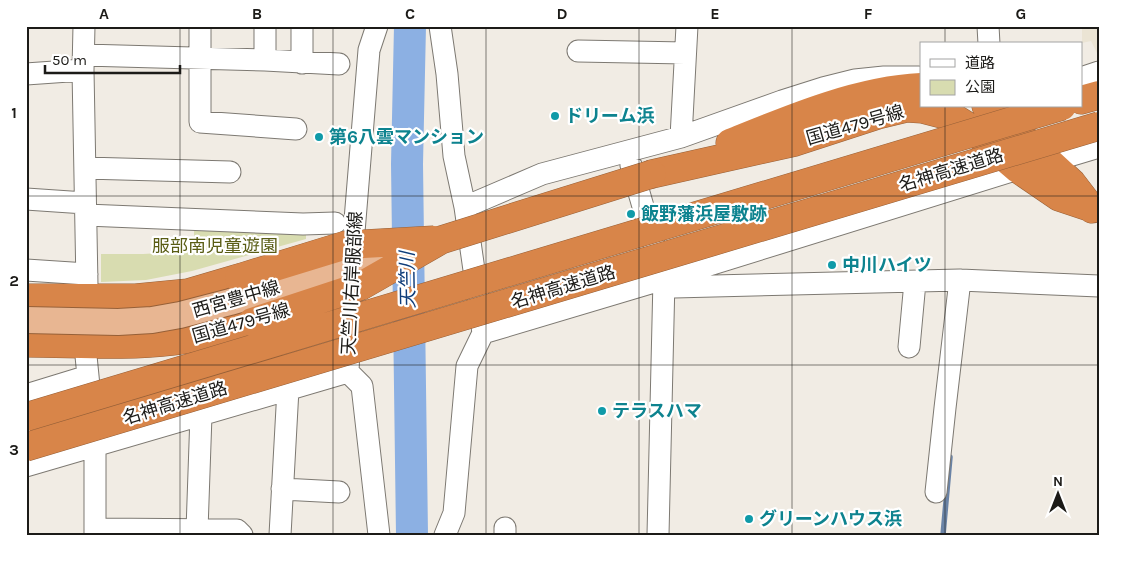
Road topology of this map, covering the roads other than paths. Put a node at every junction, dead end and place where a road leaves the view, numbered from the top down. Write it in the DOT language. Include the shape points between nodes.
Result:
graph roads {
  1 [pos="84,26"];
  2 [pos="200,26"];
  3 [pos="265,26"];
  4 [pos="302,26"];
  5 [pos="377,26"];
  6 [pos="440,26"];
  7 [pos="687,26"];
  8 [pos="988,26"];
  9 [pos="989,42"];
  10 [pos="578,51"];
  11 [pos="685,53"];
  12 [pos="201,58"];
  13 [pos="265,60"];
  14 [pos="84,63"];
  15 [pos="302,63"];
  16 [pos="339,64"];
  17 [pos="1099,72"];
  18 [pos="26,74"];
  19 [pos="920,78"];
  20 [pos="1082,78"];
  21 [pos="920,87"];
  22 [pos="1099,95"];
  23 [pos="1082,100"];
  24 [pos="992,108"];
  25 [pos="1055,108"];
  26 [pos="1099,126"];
  27 [pos="296,129"];
  28 [pos="681,137"];
  29 [pos="1099,148"];
  30 [pos="627,151"];
  31 [pos="1049,162"];
  32 [pos="85,168"];
  33 [pos="1018,169"];
  34 [pos="230,172"];
  35 [pos="652,174"];
  36 [pos="26,199"];
  37 [pos="465,207"];
  38 [pos="86,209"];
  39 [pos="1095,211"];
  40 [pos="335,223"];
  41 [pos="441,240"];
  42 [pos="26,270"];
  43 [pos="664,280"];
  44 [pos="960,280"];
  45 [pos="915,282"];
  46 [pos="86,286"];
  47 [pos="1099,286"];
  48 [pos="26,298"];
  49 [pos="26,320"];
  50 [pos="483,333"];
  51 [pos="26,342"];
  52 [pos="83,344"];
  53 [pos="909,348"];
  54 [pos="348,372"];
  55 [pos="88,376"];
  56 [pos="288,389"];
  57 [pos="26,395"];
  58 [pos="201,414"];
  59 [pos="26,417"];
  60 [pos="95,446"];
  61 [pos="26,447"];
  62 [pos="26,466"];
  63 [pos="282,489"];
  64 [pos="339,492"];
  65 [pos="936,492"];
  66 [pos="197,530"];
  67 [pos="95,532"];
  68 [pos="173,532"];
  69 [pos="242,535"];
  70 [pos="280,535"];
  71 [pos="379,535"];
  72 [pos="445,535"];
  73 [pos="658,535"];
  1 -- 14 [label="street"];
  2 -- 12 [label="street"];
  3 -- 13 [label="street"];
  4 -- 15 [label="street"];
  5 -- 54 [label="street, 天竺川右岸服部線" via="367,69 354,232"];
  6 -- 37 [label="street" via="454,156"];
  7 -- 11 [label="street"];
  8 -- 9 [label="street"];
  10 -- 11 [label="street"];
  11 -- 28 [label="street"];
  12 -- 13 [label="street"];
  12 -- 14 [label="street"];
  12 -- 27 [label="street" via="200,122"];
  13 -- 15 [label="street"];
  14 -- 18 [label="street"];
  14 -- 32 [label="street"];
  15 -- 16 [label="street"];
  17 -- 20 [label="street"];
  19 -- 28 [label="street" via="855,80 782,100"];
  21 -- 35 [label="highway, 国道479号線" via="872,93 787,120"];
  22 -- 23 [label="highway"];
  24 -- 31 [label="highway, 国道479号線"];
  25 -- 59 [label="highway, 名神高速道路, bridge"];
  26 -- 61 [label="highway, 名神高速道路, bridge"];
  28 -- 30 [label="street"];
  29 -- 31 [label="street"];
  30 -- 37 [label="street" via="542,174"];
  30 -- 43 [label="street"];
  31 -- 39 [label="highway, 国道479号線"];
  32 -- 34 [label="street"];
  32 -- 38 [label="street"];
  33 -- 35 [label="highway, 国道479号線" via="954,117 907,108 795,142"];
  33 -- 39 [label="highway, 国道479号線" via="1059,197"];
  33 -- 43 [label="street"];
  35 -- 41 [label="highway, 国道479号線, bridge"];
  36 -- 38 [label="street"];
  37 -- 50 [label="street"];
  38 -- 40 [label="street" via="294,224"];
  38 -- 46 [label="street"];
  41 -- 46 [label="highway, 国道479号線, bridge" via="346,246 188,293 136,298"];
  41 -- 49 [label="main road, 西宮豊中線, bridge" via="180,315 118,322"];
  41 -- 52 [label="highway, 国道479号線, bridge" via="361,286 252,322 199,337 171,341"];
  42 -- 46 [label="street"];
  43 -- 45 [label="street" via="674,287"];
  43 -- 50 [label="street"];
  43 -- 73 [label="street"];
  44 -- 45 [label="street"];
  44 -- 47 [label="street"];
  44 -- 65 [label="street"];
  45 -- 53 [label="street"];
  46 -- 48 [label="highway, 国道479号線"];
  46 -- 52 [label="street"];
  50 -- 72 [label="street" via="467,366 454,513"];
  51 -- 52 [label="highway, 国道479号線"];
  52 -- 55 [label="street"];
  54 -- 56 [label="street"];
  54 -- 71 [label="street, 天竺川右岸服部線" via="362,386"];
  55 -- 57 [label="street"];
  55 -- 60 [label="street"];
  56 -- 58 [label="street"];
  56 -- 63 [label="street"];
  58 -- 60 [label="street"];
  58 -- 66 [label="street"];
  60 -- 62 [label="street"];
  60 -- 67 [label="street"];
  63 -- 64 [label="street"];
  63 -- 70 [label="street"];
  66 -- 68 [label="street"];
  66 -- 69 [label="street" via="237,530"];
  67 -- 68 [label="street"];
}
